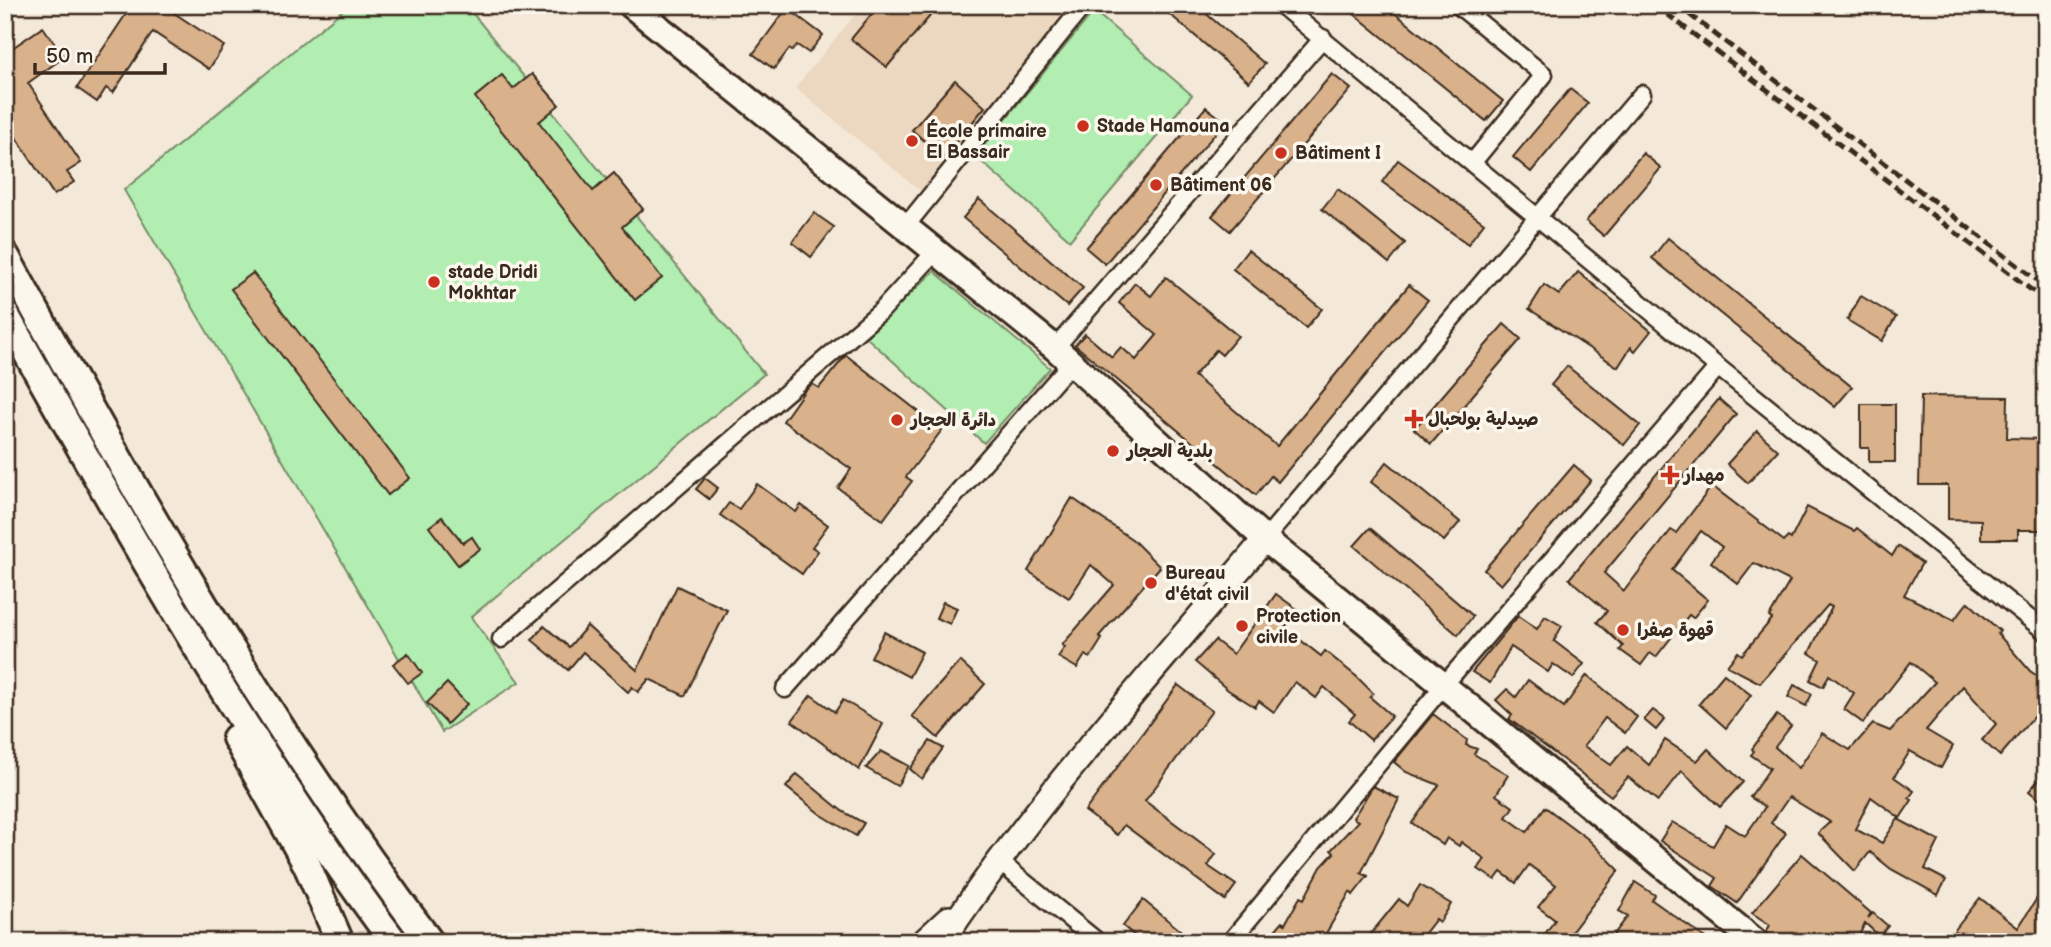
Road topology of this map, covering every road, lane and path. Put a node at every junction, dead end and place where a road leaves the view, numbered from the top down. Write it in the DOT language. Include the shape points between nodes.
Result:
graph roads {
  1 [pos="631,5"];
  2 [pos="1084,5"];
  3 [pos="1281,5"];
  4 [pos="1458,5"];
  5 [pos="1323,38"];
  6 [pos="1642,94"];
  7 [pos="1473,162"];
  8 [pos="1540,217"];
  9 [pos="905,227"];
  10 [pos="936,252"];
  11 [pos="5,255"];
  12 [pos="5,314"];
  13 [pos="1064,355"];
  14 [pos="1718,367"];
  15 [pos="1265,539"];
  16 [pos="184,626"];
  17 [pos="2046,632"];
  18 [pos="501,639"];
  19 [pos="1444,685"];
  20 [pos="785,689"];
  21 [pos="1001,863"];
  22 [pos="963,908"];
  23 [pos="340,942"];
  24 [pos="394,942"];
  25 [pos="430,942"];
  26 [pos="923,942"];
  27 [pos="942,942"];
  28 [pos="1098,942"];
  29 [pos="1230,942"];
  30 [pos="1756,942"];
  1 -- 9 [label="main road"];
  2 -- 9 [label="street"];
  3 -- 5 [label="street"];
  4 -- 7 [label="street" via="1544,75"];
  5 -- 7 [label="street"];
  5 -- 13 [label="street"];
  6 -- 8 [label="street"];
  7 -- 8 [label="street"];
  8 -- 14 [label="street"];
  8 -- 15 [label="street"];
  9 -- 10 [label="main road"];
  10 -- 13 [label="main road"];
  10 -- 18 [label="street" via="882,310"];
  11 -- 25 [label="highway" via="233,651 366,857"];
  12 -- 16 [label="highway"];
  13 -- 15 [label="main road"];
  13 -- 20 [label="street"];
  14 -- 17 [label="street"];
  14 -- 19 [label="street"];
  15 -- 19 [label="main road"];
  15 -- 21 [label="main road" via="1062,780"];
  16 -- 23 [label="highway" via="204,679 307,865"];
  16 -- 24 [label="highway" via="330,853"];
  19 -- 29 [label="street"];
  19 -- 30 [label="main road"];
  21 -- 22 [label="main road"];
  21 -- 28 [label="street"];
  22 -- 26 [label="main road"];
  22 -- 27 [label="main road"];
}
